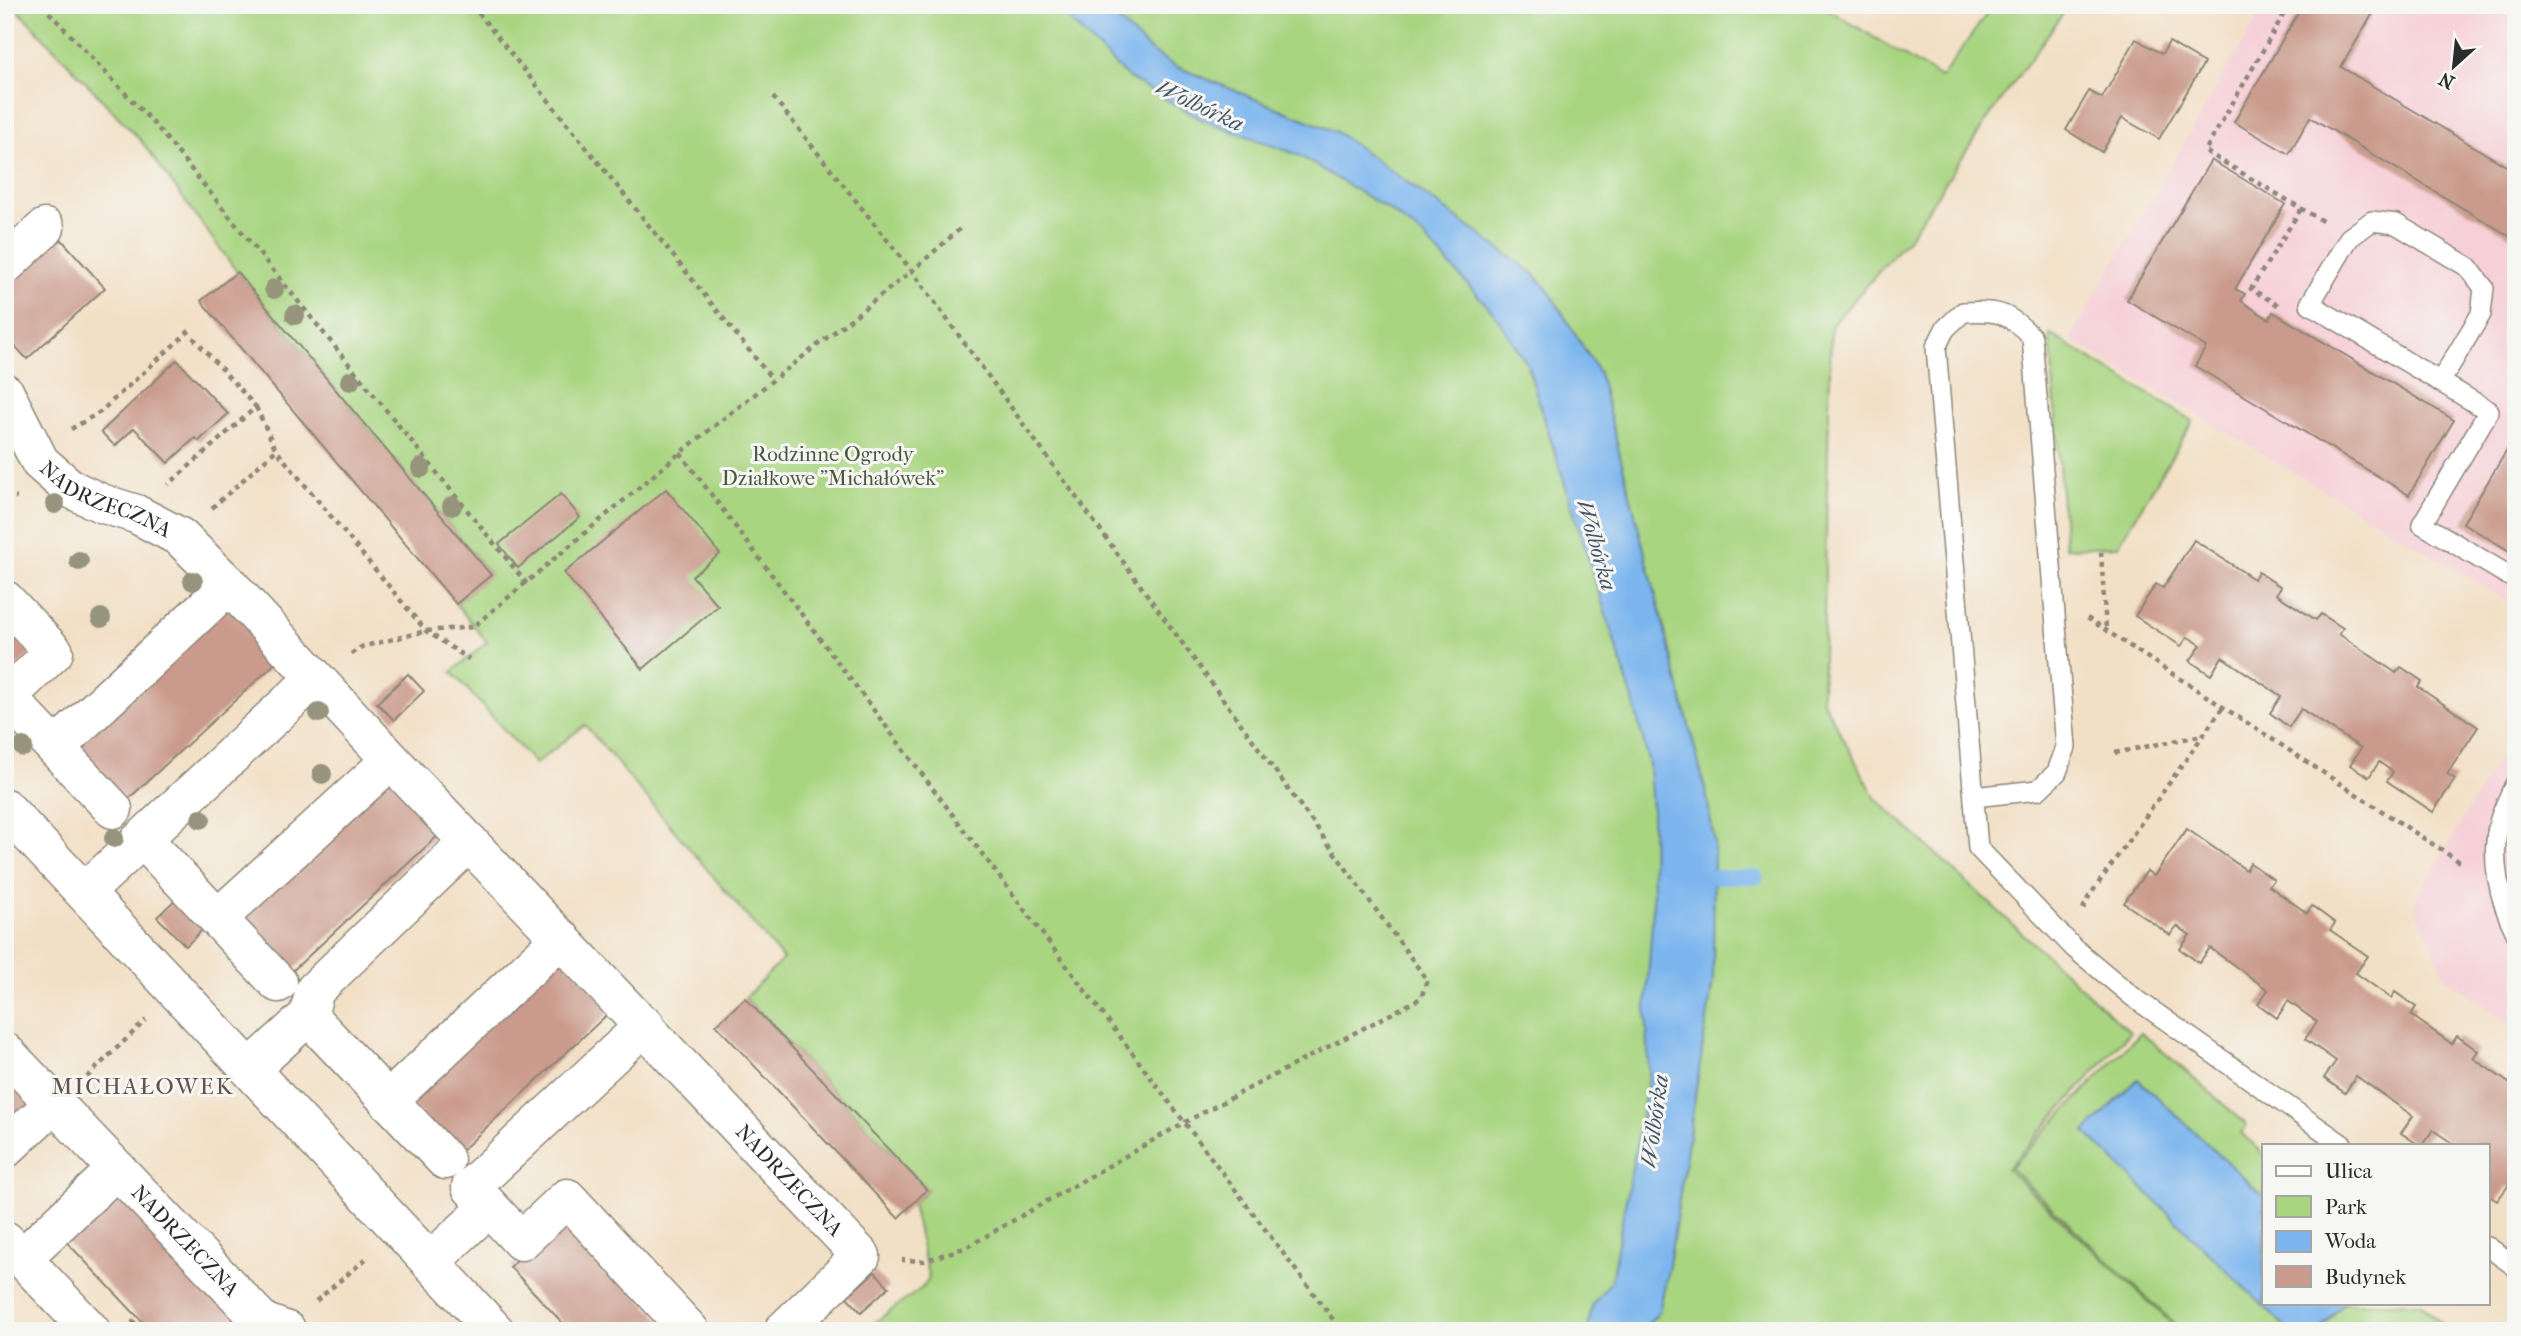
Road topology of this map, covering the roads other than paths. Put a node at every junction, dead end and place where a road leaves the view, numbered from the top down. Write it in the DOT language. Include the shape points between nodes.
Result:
graph roads {
  1 [pos="45,228"];
  2 [pos="5,265"];
  3 [pos="2440,382"];
  4 [pos="14,409"];
  5 [pos="2516,580"];
  6 [pos="229,585"];
  7 [pos="5,600"];
  8 [pos="315,678"];
  9 [pos="16,726"];
  10 [pos="56,747"];
  11 [pos="391,760"];
  12 [pos="2516,782"];
  13 [pos="1973,797"];
  14 [pos="5,807"];
  15 [pos="113,808"];
  16 [pos="143,839"];
  17 [pos="469,842"];
  18 [pos="85,892"];
  19 [pos="218,918"];
  20 [pos="2516,933"];
  21 [pos="561,938"];
  22 [pos="278,982"];
  23 [pos="308,1016"];
  24 [pos="645,1025"];
  25 [pos="5,1052"];
  26 [pos="251,1068"];
  27 [pos="388,1101"];
  28 [pos="54,1103"];
  29 [pos="2342,1144"];
  30 [pos="5,1149"];
  31 [pos="445,1160"];
  32 [pos="117,1169"];
  33 [pos="489,1207"];
  34 [pos="2490,1248"];
  35 [pos="14,1249"];
  36 [pos="430,1262"];
  37 [pos="2516,1267"];
  38 [pos="300,1318"];
  39 [pos="91,1331"];
  40 [pos="495,1331"];
  41 [pos="690,1331"];
  42 [pos="783,1331"];
  1 -- 2 [label="street"];
  3 -- 3 [label="lane" via="2310,304 2349,238 2372,220 2396,224 2468,267 2484,288 2481,314"];
  3 -- 5 [label="lane" via="2489,411 2423,524"];
  4 -- 6 [label="street, NADRZECZNA" via="40,462 71,489 180,537"];
  6 -- 8 [label="street, NADRZECZNA"];
  6 -- 10 [label="street"];
  7 -- 9 [label="street" via="54,652 7,697"];
  8 -- 11 [label="street, NADRZECZNA"];
  8 -- 16 [label="street"];
  9 -- 10 [label="street"];
  10 -- 15 [label="street"];
  11 -- 17 [label="street, NADRZECZNA"];
  11 -- 19 [label="street"];
  12 -- 20 [label="lane" via="2499,823 2495,868 2505,912"];
  13 -- 13 [label="lane" via="1936,347 1945,329 1963,312 1989,310 2015,319 2032,337 2066,747 2057,772 2038,790"];
  13 -- 29 [label="lane" via="1978,848 2074,947 2133,997"];
  14 -- 18 [label="street"];
  16 -- 18 [label="street"];
  16 -- 19 [label="street"];
  17 -- 21 [label="street, NADRZECZNA"];
  17 -- 23 [label="street" via="315,990"];
  18 -- 26 [label="street"];
  19 -- 22 [label="street"];
  21 -- 24 [label="street, NADRZECZNA"];
  21 -- 27 [label="street"];
  23 -- 26 [label="street"];
  23 -- 27 [label="street"];
  24 -- 33 [label="street" via="471,1186"];
  24 -- 42 [label="street, NADRZECZNA" via="861,1256"];
  25 -- 28 [label="street, NADRZECZNA"];
  26 -- 36 [label="street"];
  27 -- 31 [label="street"];
  28 -- 30 [label="street"];
  28 -- 32 [label="street, NADRZECZNA"];
  32 -- 35 [label="street, NADRZECZNA"];
  32 -- 38 [label="street, NADRZECZNA" via="262,1322"];
  33 -- 36 [label="street"];
  33 -- 41 [label="street" via="521,1241 566,1198"];
  34 -- 37 [label="lane"];
  35 -- 39 [label="street, NADRZECZNA"];
  36 -- 40 [label="street"];
}
